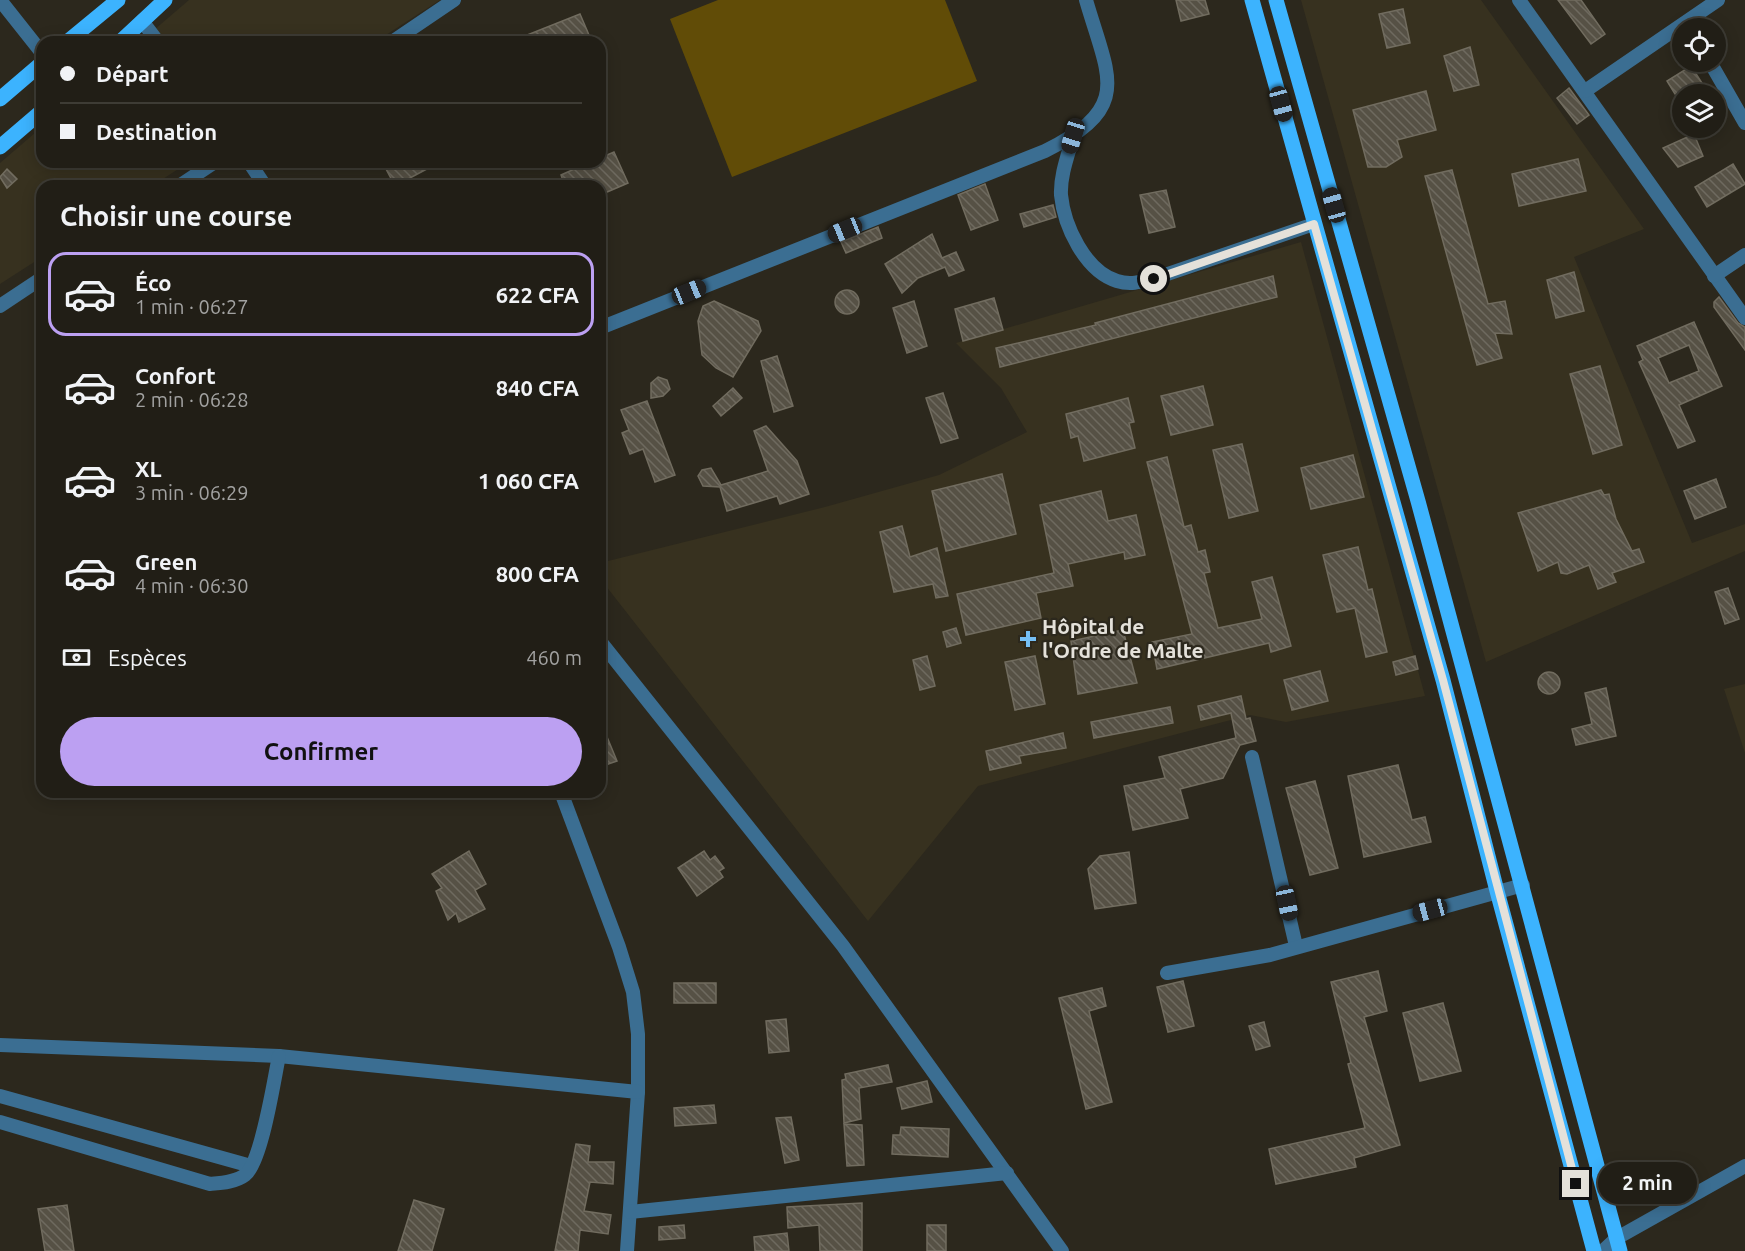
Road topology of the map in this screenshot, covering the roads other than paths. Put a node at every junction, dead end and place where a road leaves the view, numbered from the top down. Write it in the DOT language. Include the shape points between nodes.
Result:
graph roads {
  1 [pos="0,0"];
  2 [pos="118,0"];
  3 [pos="165,0"];
  4 [pos="454,0"];
  5 [pos="1086,0"];
  6 [pos="1252,0"];
  7 [pos="1276,0"];
  8 [pos="1519,0"];
  9 [pos="1718,0"];
  10 [pos="1696,18"];
  11 [pos="142,21"];
  12 [pos="1672,34"];
  13 [pos="74,36"];
  14 [pos="126,36"];
  15 [pos="153,36"];
  16 [pos="401,36"];
  17 [pos="36,45"];
  18 [pos="36,68"];
  19 [pos="1716,72"];
  20 [pos="1585,91"];
  21 [pos="0,99"];
  22 [pos="36,116"];
  23 [pos="1745,123"];
  24 [pos="1073,136"];
  25 [pos="0,147"];
  26 [pos="206,168"];
  27 [pos="189,180"];
  28 [pos="1314,224"];
  29 [pos="1745,255"];
  30 [pos="1714,276"];
  31 [pos="36,282"];
  32 [pos="0,306"];
  33 [pos="1745,318"];
  34 [pos="606,326"];
  35 [pos="606,649"];
  36 [pos="1252,757"];
  37 [pos="563,798"];
  38 [pos="1523,885"];
  39 [pos="1497,891"];
  40 [pos="1296,946"];
  41 [pos="1167,973"];
  42 [pos="0,1045"];
  43 [pos="279,1056"];
  44 [pos="638,1092"];
  45 [pos="0,1096"];
  46 [pos="0,1122"];
  47 [pos="251,1166"];
  48 [pos="1745,1166"];
  49 [pos="1007,1173"];
  50 [pos="630,1212"];
  51 [pos="1618,1244"];
  52 [pos="627,1251"];
  53 [pos="1062,1251"];
  54 [pos="1594,1251"];
  55 [pos="1603,1251"];
  1 -- 17 [label="street"];
  2 -- 13 [label="main road"];
  3 -- 11 [label="main road"];
  4 -- 16 [label="street"];
  5 -- 24 [label="street" via="1108,87 1106,102 1098,114"];
  6 -- 28 [label="main road"];
  7 -- 38 [label="main road"];
  8 -- 20 [label="street"];
  9 -- 10 [label="street"];
  11 -- 14 [label="main road"];
  11 -- 15 [label="street"];
  12 -- 20 [label="street"];
  18 -- 21 [label="main road"];
  19 -- 23 [label="street"];
  20 -- 30 [label="street"];
  22 -- 25 [label="main road"];
  24 -- 28 [label="street" via="1061,194 1065,218 1077,245 1096,268 1115,281 1133,284 1154,279"];
  24 -- 34 [label="street"];
  26 -- 27 [label="street"];
  28 -- 39 [label="main road" via="1443,680"];
  29 -- 30 [label="street"];
  30 -- 33 [label="street"];
  31 -- 32 [label="street"];
  35 -- 49 [label="street" via="843,946"];
  36 -- 40 [label="street"];
  37 -- 44 [label="street" via="633,992"];
  38 -- 39 [label="street"];
  38 -- 51 [label="main road"];
  39 -- 40 [label="street"];
  39 -- 54 [label="main road"];
  40 -- 41 [label="street" via="1243,962"];
  42 -- 43 [label="street"];
  43 -- 44 [label="street"];
  43 -- 47 [label="street" via="258,1155"];
  44 -- 50 [label="street"];
  45 -- 47 [label="street"];
  46 -- 47 [label="street" via="210,1184 246,1174"];
  48 -- 51 [label="street"];
  49 -- 50 [label="street"];
  49 -- 53 [label="street"];
  50 -- 52 [label="street"];
  51 -- 55 [label="street"];
}
